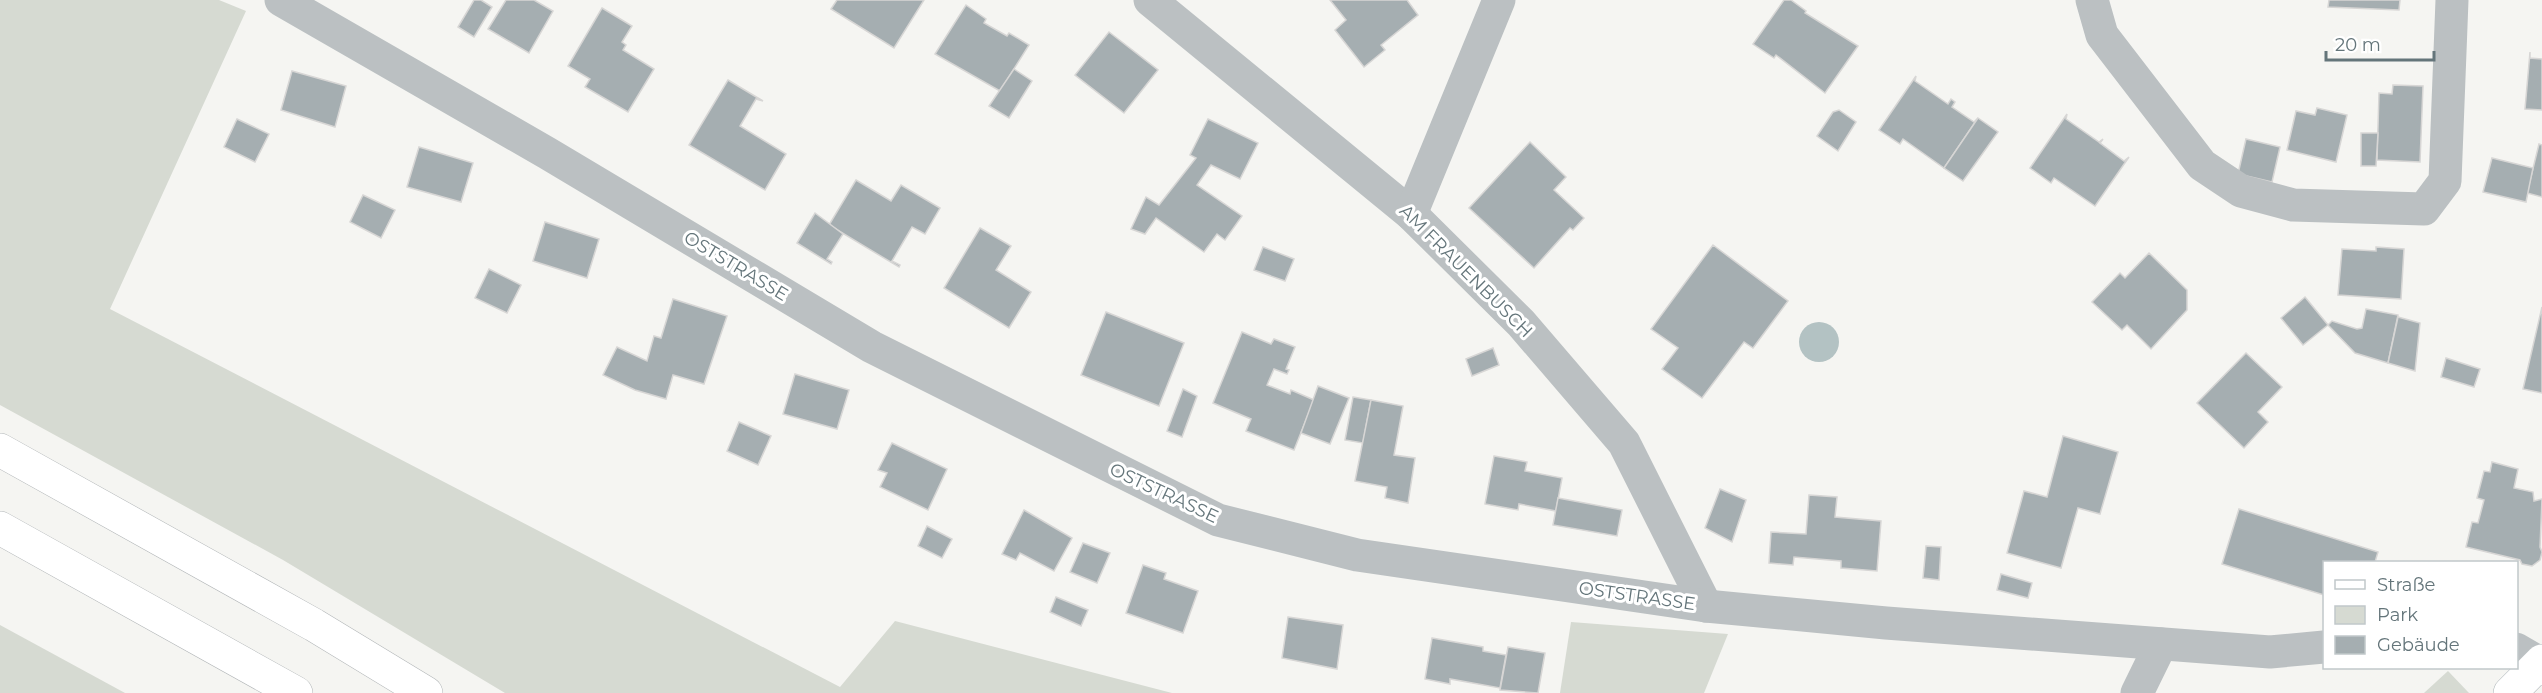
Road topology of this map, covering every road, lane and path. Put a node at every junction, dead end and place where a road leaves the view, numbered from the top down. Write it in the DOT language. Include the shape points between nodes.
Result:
graph roads {
  1 [pos="281,0"];
  2 [pos="1150,0"];
  3 [pos="1499,0"];
  4 [pos="2092,0"];
  5 [pos="2452,0"];
  6 [pos="1411,214"];
  7 [pos="0,450"];
  8 [pos="0,528"];
  9 [pos="1706,606"];
  10 [pos="2161,644"];
  11 [pos="2323,647"];
  12 [pos="2533,658"];
  13 [pos="296,693"];
  14 [pos="426,693"];
  15 [pos="2137,693"];
  16 [pos="2510,693"];
  1 -- 9 [label="street, OSTSTRASSE" via="548,153 872,347 1218,520 1357,555"];
  2 -- 6 [label="street, AM FRAUENBUSCH"];
  3 -- 6 [label="street"];
  4 -- 5 [label="street" via="2102,35 2202,165 2241,190 2293,205 2424,209 2445,181"];
  6 -- 9 [label="street, AM FRAUENBUSCH" via="1521,323 1624,443"];
  7 -- 14 [label="main road" via="314,625"];
  8 -- 13 [label="main road"];
  9 -- 10 [label="street, OSTSTRASSE"];
  10 -- 11 [label="street, OSTSTRASSE" via="2270,652"];
  10 -- 15 [label="street"];
  12 -- 16 [label="main road"];
}
